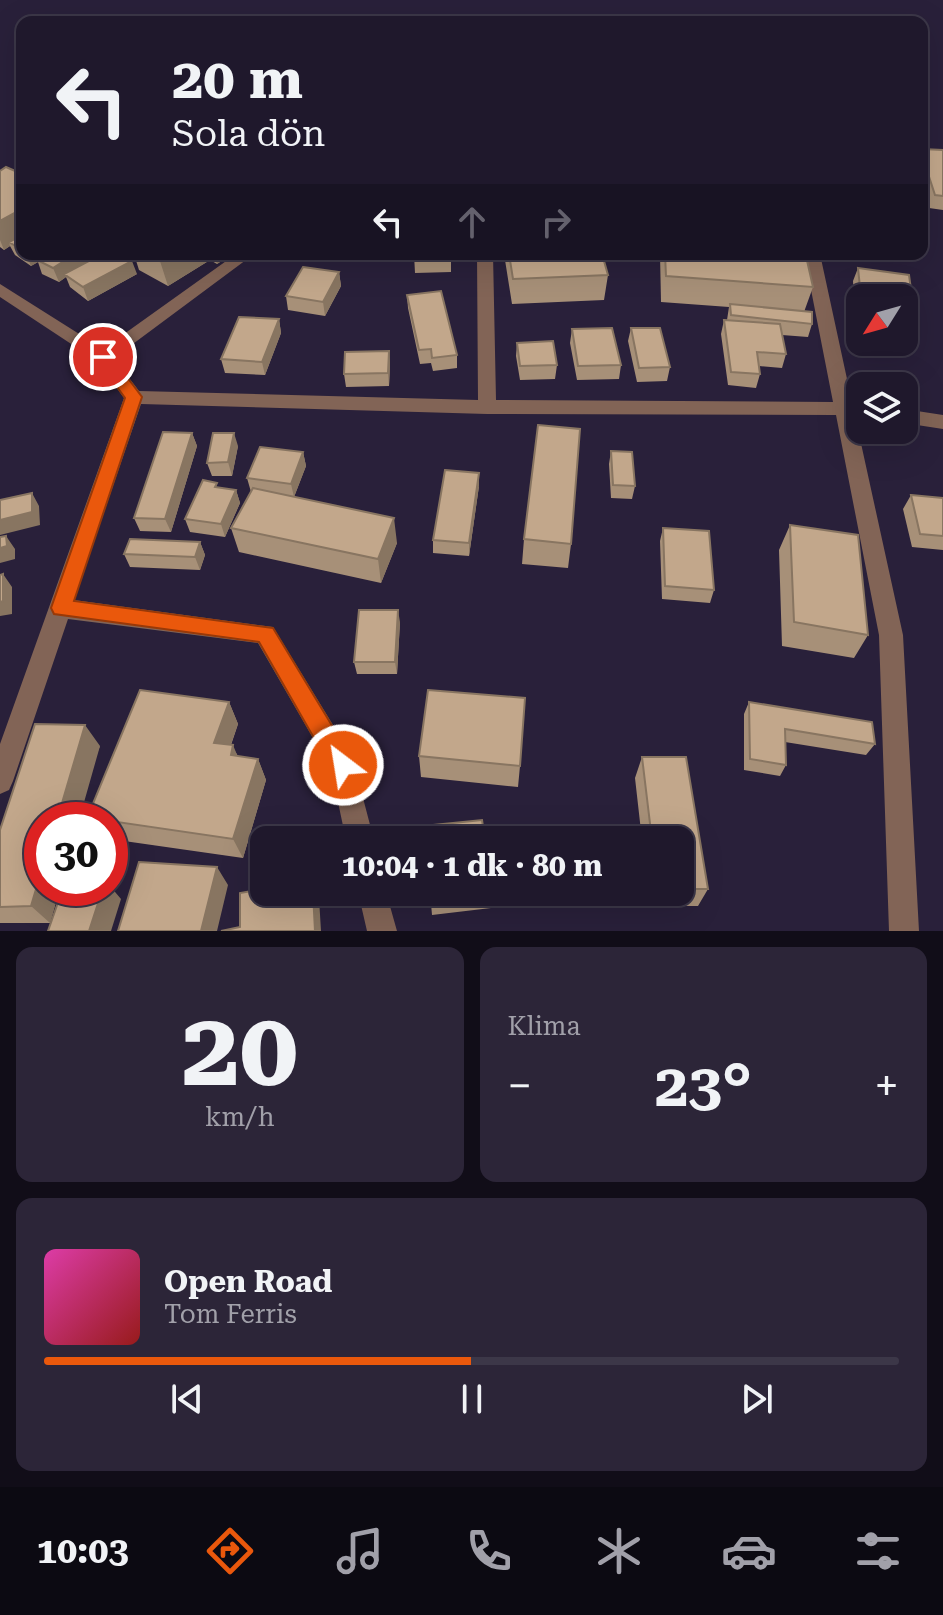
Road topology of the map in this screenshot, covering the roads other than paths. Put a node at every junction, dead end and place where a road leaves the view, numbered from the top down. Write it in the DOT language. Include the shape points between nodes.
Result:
graph roads {
  1 [pos="238,260"];
  2 [pos="485,260"];
  3 [pos="814,260"];
  4 [pos="0,289"];
  5 [pos="103,357"];
  6 [pos="846,388"];
  7 [pos="134,397"];
  8 [pos="487,407"];
  9 [pos="846,408"];
  10 [pos="918,418"];
  11 [pos="943,422"];
  12 [pos="857,444"];
  13 [pos="61,608"];
  14 [pos="10,726"];
  15 [pos="0,781"];
  16 [pos="357,826"];
  17 [pos="376,906"];
  18 [pos="382,931"];
  19 [pos="904,931"];
  1 -- 5 [label="street"];
  2 -- 8 [label="street"];
  3 -- 6 [label="street"];
  4 -- 5 [label="street"];
  5 -- 7 [label="street"];
  7 -- 8 [label="street"];
  7 -- 13 [label="street"];
  8 -- 9 [label="street"];
  10 -- 11 [label="street"];
  12 -- 19 [label="street" via="891,635"];
  13 -- 14 [label="street"];
  13 -- 16 [label="street" via="265,634 343,765"];
  14 -- 15 [label="street"];
  17 -- 18 [label="street"];
}
